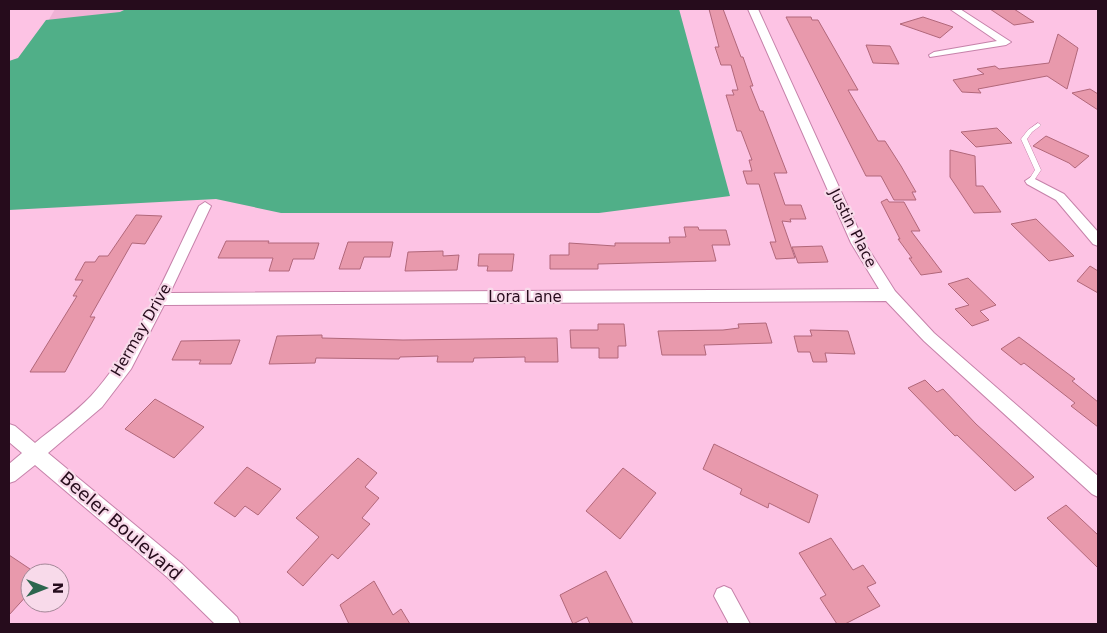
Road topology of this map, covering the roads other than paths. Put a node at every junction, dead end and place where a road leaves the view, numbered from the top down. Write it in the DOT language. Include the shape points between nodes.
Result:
graph roads {
  1 [pos="753,9"];
  2 [pos="954,9"];
  3 [pos="934,55"];
  4 [pos="1038,125"];
  5 [pos="1031,180"];
  6 [pos="205,206"];
  7 [pos="1098,242"];
  8 [pos="890,295"];
  9 [pos="160,299"];
  10 [pos="9,432"];
  11 [pos="36,453"];
  12 [pos="9,475"];
  13 [pos="1098,488"];
  14 [pos="724,596"];
  15 [pos="230,624"];
  16 [pos="740,624"];
  1 -- 8 [label="street, Justin Place" via="858,243"];
  2 -- 3 [label="street" via="1006,42"];
  4 -- 5 [label="lane" via="1024,139 1038,170"];
  5 -- 7 [label="street" via="1060,197"];
  6 -- 9 [label="street, Hermay Drive"];
  8 -- 9 [label="street, Lora Lane"];
  8 -- 13 [label="street, Justin Place" via="930,337"];
  9 -- 11 [label="street, Hermay Drive" via="125,364 96,402"];
  10 -- 11 [label="street, Beeler Boulevard"];
  11 -- 12 [label="street, Hermay Drive"];
  11 -- 15 [label="street, Beeler Boulevard" via="174,570"];
  14 -- 16 [label="street"];
}
